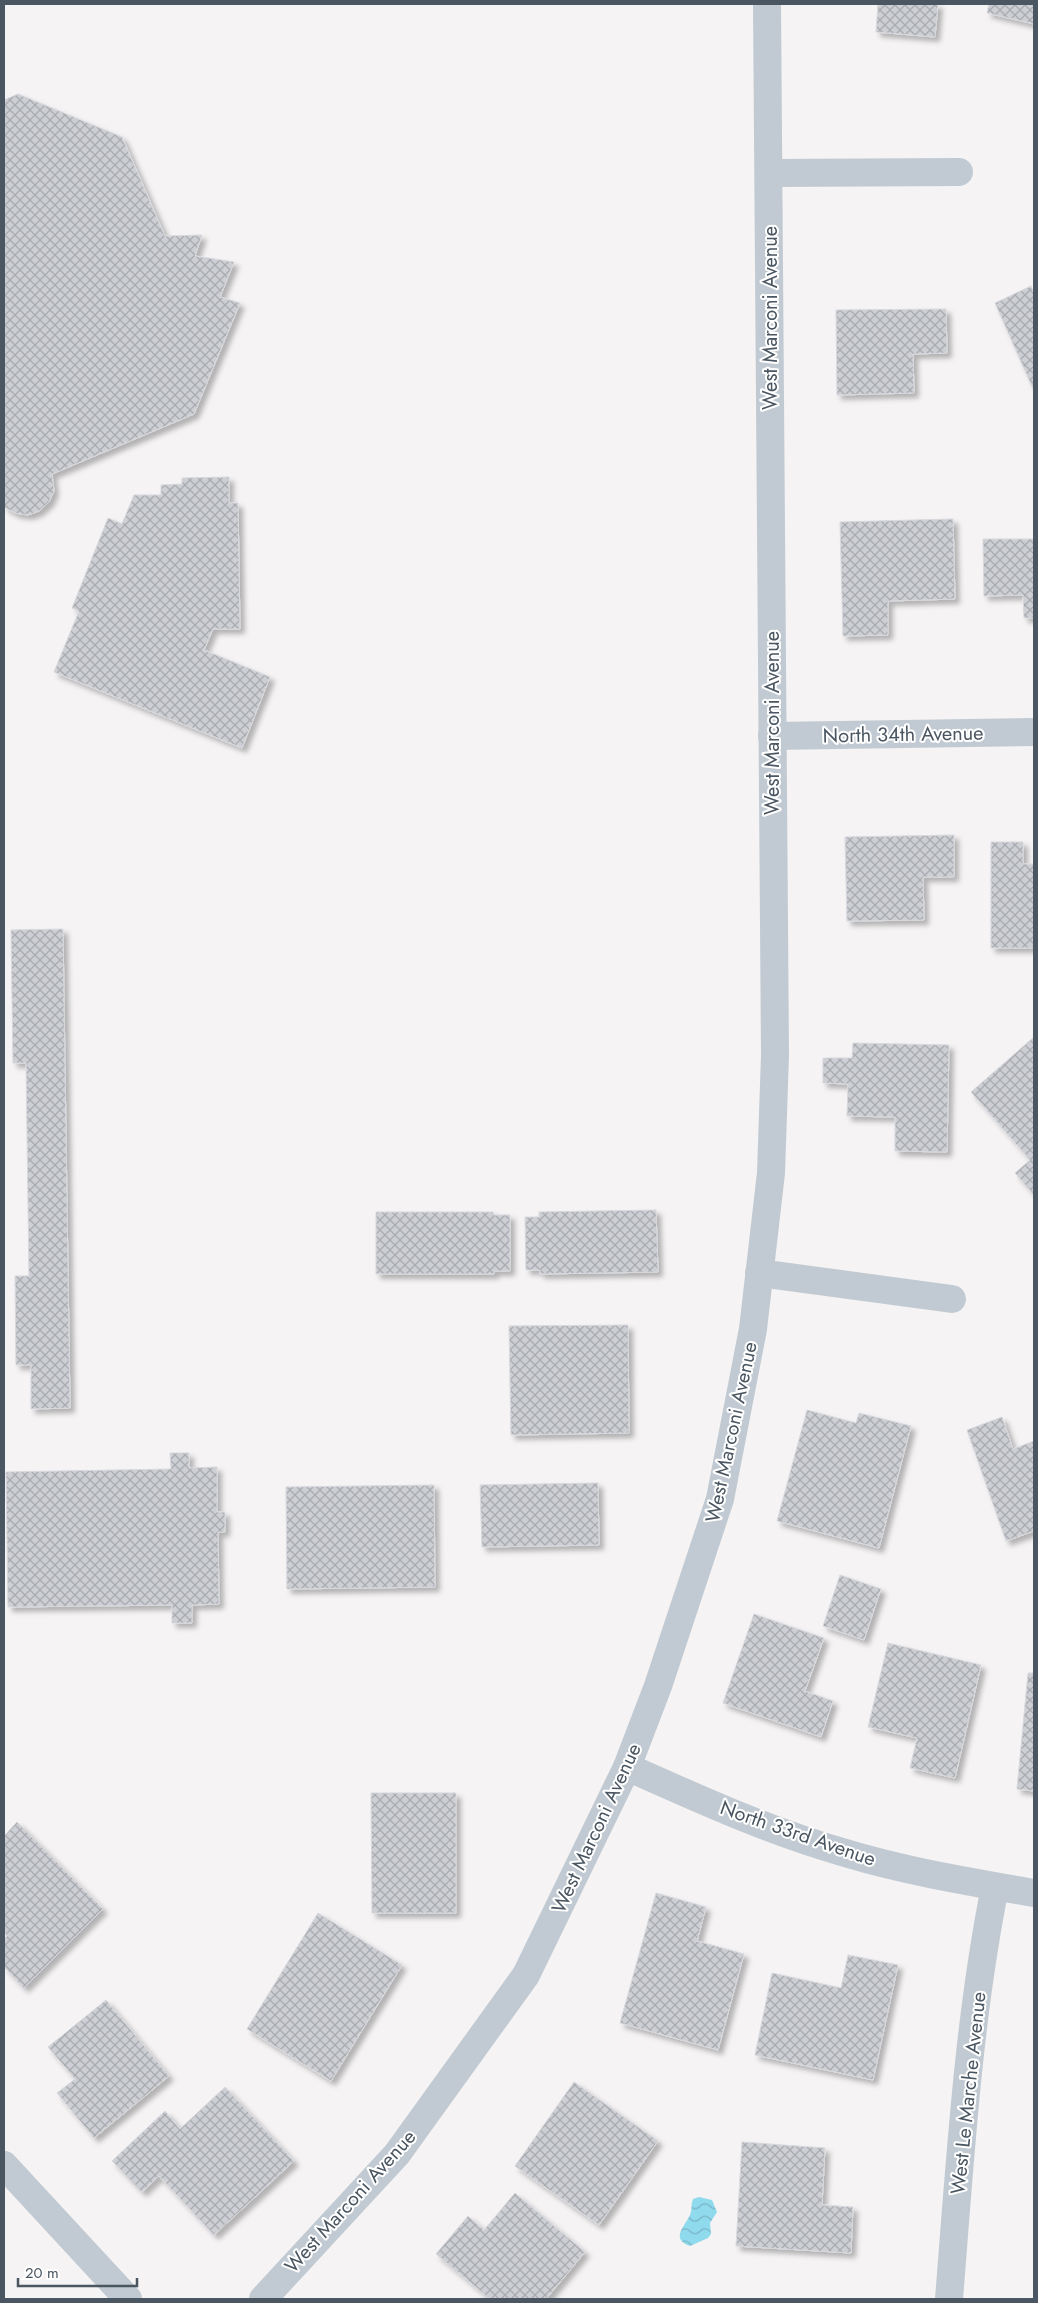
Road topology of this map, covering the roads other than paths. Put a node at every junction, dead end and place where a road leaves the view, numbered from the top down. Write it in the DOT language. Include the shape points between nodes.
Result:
graph roads {
  1 [pos="767,4"];
  2 [pos="958,172"];
  3 [pos="768,173"];
  4 [pos="1034,732"];
  5 [pos="772,736"];
  6 [pos="760,1273"];
  7 [pos="952,1299"];
  8 [pos="627,1767"];
  9 [pos="995,1887"];
  10 [pos="1034,1893"];
  11 [pos="4,2165"];
  12 [pos="128,2299"];
  13 [pos="263,2299"];
  14 [pos="948,2299"];
  1 -- 3 [label="street, West Marconi Avenue"];
  2 -- 3 [label="street"];
  3 -- 5 [label="street, West Marconi Avenue"];
  4 -- 5 [label="street, North 34th Avenue"];
  5 -- 6 [label="street, West Marconi Avenue" via="775,1054 771,1173"];
  6 -- 7 [label="street"];
  6 -- 8 [label="street, West Marconi Avenue" via="753,1329 720,1499 658,1686"];
  8 -- 9 [label="street, North 33rd Avenue" via="752,1822 842,1852"];
  8 -- 13 [label="street, West Marconi Avenue" via="526,1975 397,2154"];
  9 -- 10 [label="street, North 33rd Avenue"];
  9 -- 14 [label="street, West Le Marche Avenue" via="968,2073"];
  11 -- 12 [label="street"];
}
